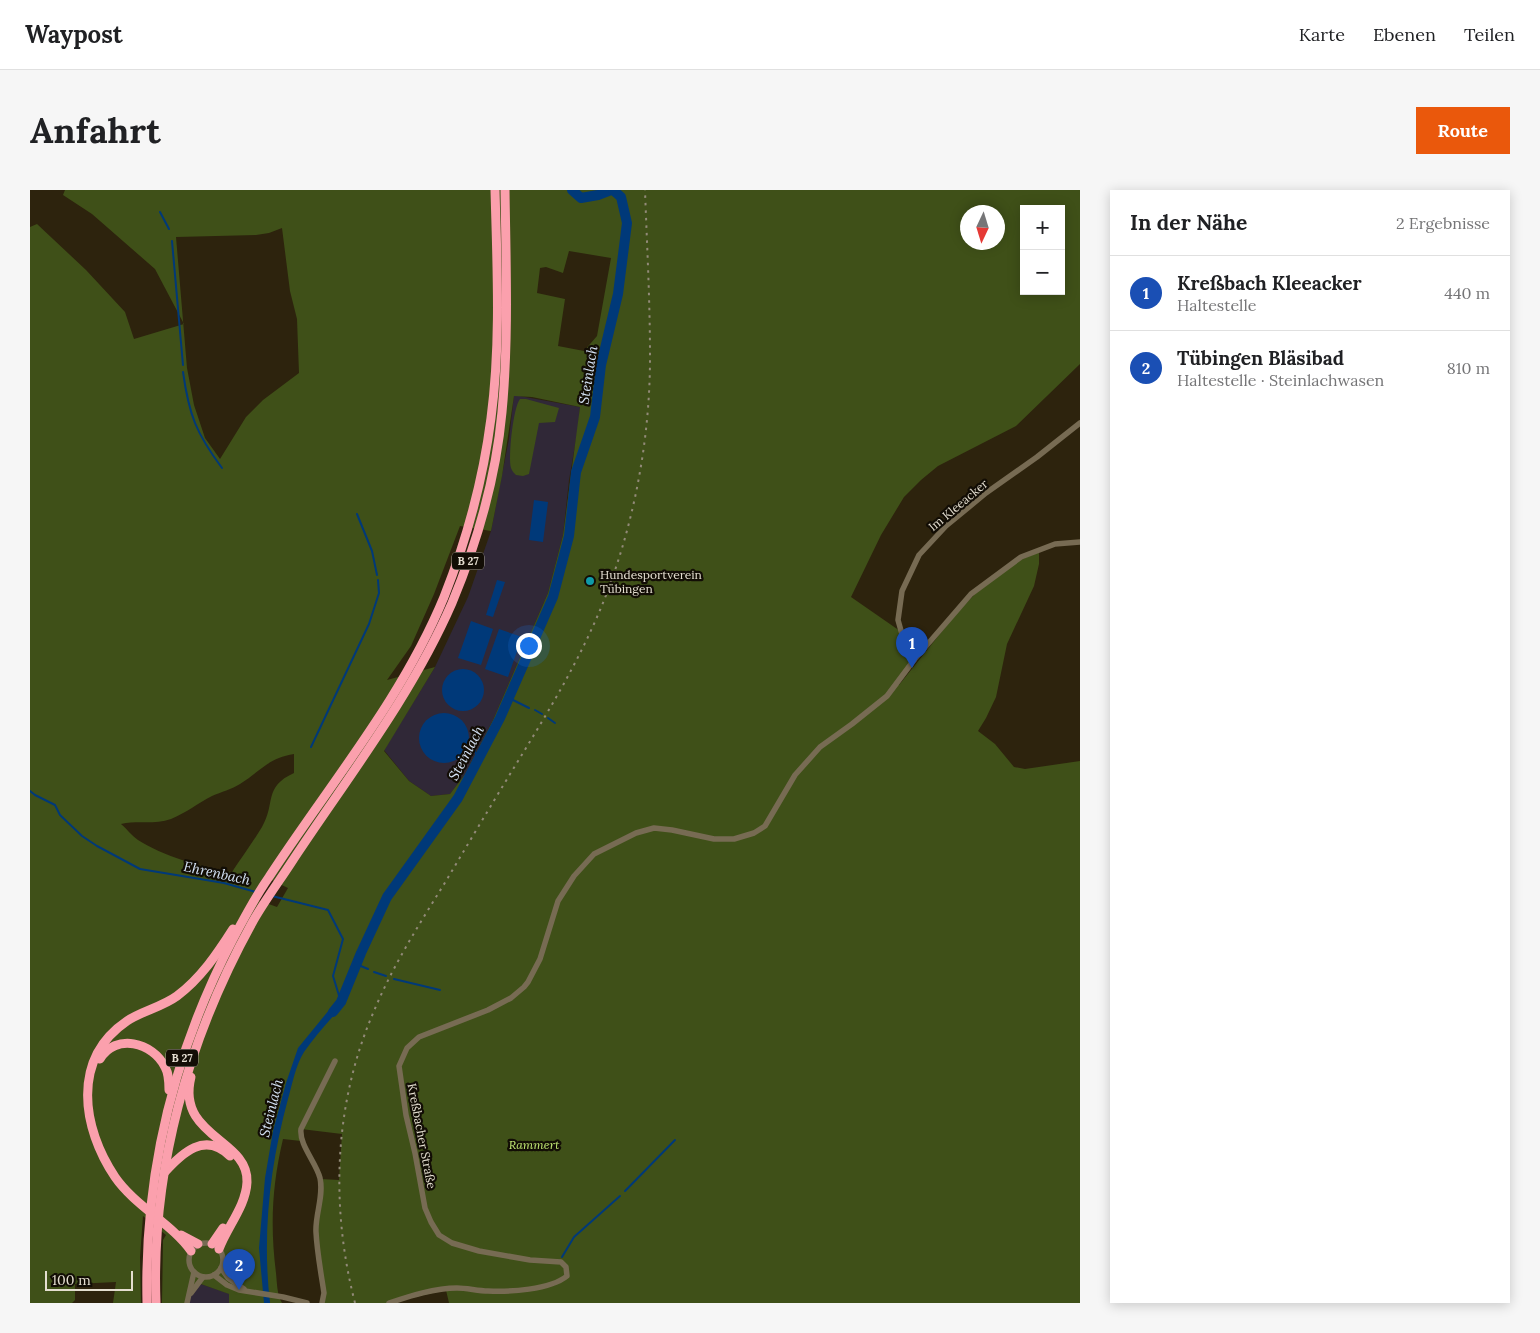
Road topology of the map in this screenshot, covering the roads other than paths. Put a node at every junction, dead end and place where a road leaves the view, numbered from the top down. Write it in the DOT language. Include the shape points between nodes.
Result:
graph roads {
  1 [pos="495,190"];
  2 [pos="505,190"];
  3 [pos="1080,423"];
  4 [pos="1080,542"];
  5 [pos="914,660"];
  6 [pos="253,902"];
  7 [pos="203,1029"];
  8 [pos="335,1061"];
  9 [pos="159,1149"];
  10 [pos="164,1173"];
  11 [pos="198,1244"];
  12 [pos="216,1246"];
  13 [pos="191,1251"];
  14 [pos="221,1268"];
  15 [pos="194,1272"];
  16 [pos="214,1275"];
  17 [pos="203,1277"];
  18 [pos="251,1292"];
  19 [pos="190,1293"];
  20 [pos="146,1303"];
  21 [pos="156,1303"];
  22 [pos="187,1303"];
  23 [pos="307,1303"];
  24 [pos="322,1303"];
  25 [pos="389,1303"];
  1 -- 6 [label="highway, B 27" via="497,316 491,416 476,503 461,552 442,601 398,688"];
  2 -- 7 [label="highway, B 27" via="502,415 485,505 471,554 451,604 406,692 252,923"];
  3 -- 5 [label="street, Im Kleeacker" via="946,526 919,555 902,591 898,620 905,645"];
  4 -- 5 [label="street, Kreßbacher Straße" via="1055,544 1012,562 971,594"];
  5 -- 25 [label="street, Kreßbacher Straße" via="887,696 820,747 795,775 765,826 734,839 714,839 654,828 594,854 558,901 540,959 524,988 488,1010 419,1037 407,1048 399,1066 406,1115 425,1208 439,1235 452,1243 480,1251 562,1262 567,1276 555,1283 530,1288 488,1291 456,1288"];
  6 -- 9 [label="highway, B 27" via="217,970 191,1032 174,1083"];
  6 -- 13 [label="highway" via="197,979 176,996 127,1021 113,1032 99,1050 88,1075 92,1127 101,1152 116,1178 135,1200"];
  7 -- 10 [label="highway, B 27" via="183,1084"];
  7 -- 12 [label="highway" via="189,1087 192,1110 206,1129 238,1158 247,1180 243,1202"];
  8 -- 24 [label="street" via="300,1136 320,1179 315,1230 324,1293"];
  9 -- 11 [label="highway" via="160,1125 169,1090 165,1066 158,1056 138,1044 113,1046 103,1053 96,1065 91,1094 92,1114 104,1152 136,1194 181,1235"];
  9 -- 20 [label="highway, B 27" via="148,1228"];
  10 -- 12 [label="highway" via="180,1156 195,1147 224,1150 235,1161 241,1171 242,1191"];
  10 -- 21 [label="highway, B 27" via="157,1237"];
  11 -- 12 [label="street"];
  11 -- 13 [label="street"];
  12 -- 14 [label="street" via="223,1257"];
  13 -- 15 [label="street" via="189,1262"];
  14 -- 16 [label="street"];
  14 -- 18 [label="street" via="230,1280"];
  15 -- 17 [label="street"];
  15 -- 19 [label="street"];
  16 -- 17 [label="street"];
  16 -- 18 [label="street" via="233,1288"];
  17 -- 19 [label="street"];
  18 -- 23 [label="street"];
  19 -- 22 [label="street"];
}
